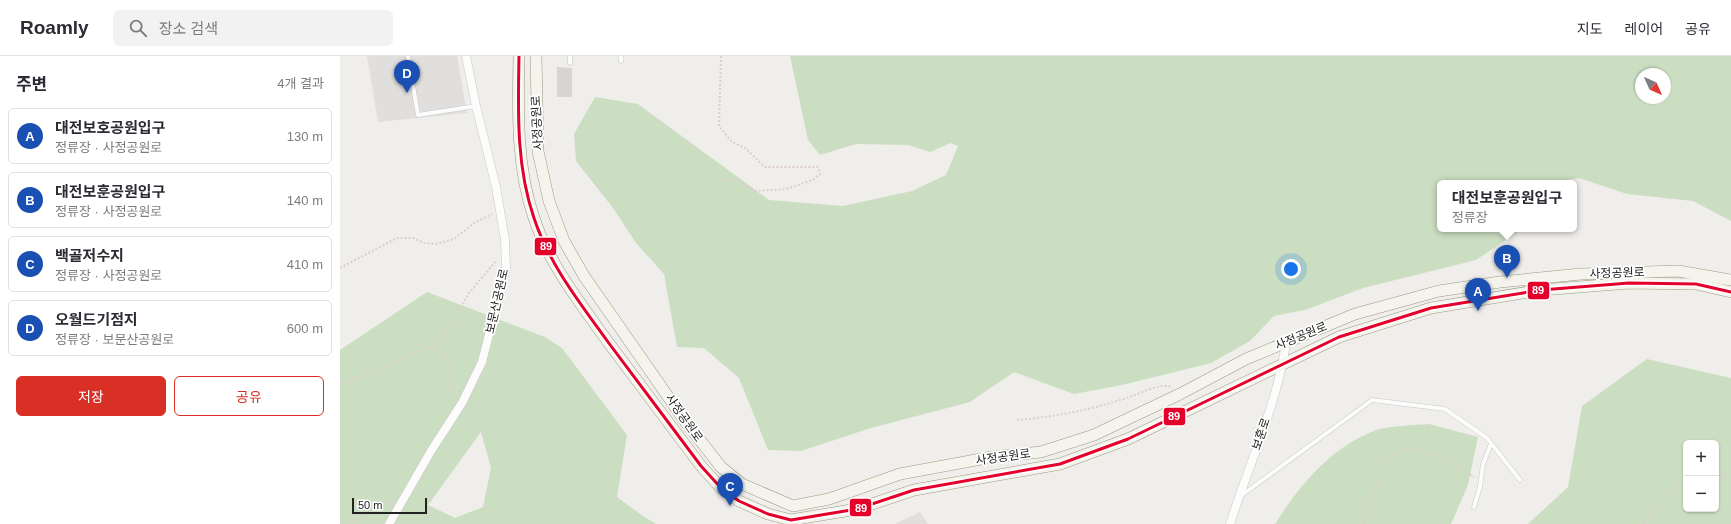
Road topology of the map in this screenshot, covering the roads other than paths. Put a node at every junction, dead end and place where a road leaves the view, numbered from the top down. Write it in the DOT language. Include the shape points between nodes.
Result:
graph roads {
  1 [pos="408,56"];
  2 [pos="466,56"];
  3 [pos="519,56"];
  4 [pos="536,56"];
  5 [pos="570,56"];
  6 [pos="570,63"];
  7 [pos="476,106"];
  8 [pos="1731,280"];
  9 [pos="1731,292"];
  10 [pos="1286,343"];
  11 [pos="1283,364"];
  12 [pos="1491,444"];
  13 [pos="1520,480"];
  14 [pos="1238,498"];
  15 [pos="794,506"];
  16 [pos="1474,507"];
  17 [pos="791,522"];
  18 [pos="389,524"];
  19 [pos="1230,524"];
  1 -- 7 [label="lane" via="418,115"];
  2 -- 7 [label="street, 보문산공원로"];
  3 -- 17 [label="main road, 사정공원로" via="517,126 533,217 544,247 570,290 701,466 721,488 739,501"];
  4 -- 15 [label="main road, 사정공원로" via="535,89 540,158 549,202 564,241 580,269 721,467 742,484"];
  5 -- 6 [label="lane"];
  7 -- 18 [label="street, 보문산공원로" via="500,210 506,268 482,362 462,403"];
  8 -- 10 [label="main road, 사정공원로" via="1678,271 1582,274 1500,282 1440,291 1355,314"];
  9 -- 11 [label="main road, 사정공원로" via="1696,284 1636,283 1541,290 1431,308 1339,337"];
  10 -- 11 [label="street, 보훈로"];
  10 -- 15 [label="main road, 사정공원로" via="1246,359 1094,435 1041,452 992,457 908,472 829,499"];
  11 -- 14 [label="street, 보훈로" via="1269,412"];
  11 -- 17 [label="main road, 사정공원로" via="1128,438 1060,464 914,490 857,509"];
  12 -- 13 [label="lane"];
  12 -- 14 [label="lane" via="1487,438 1445,408 1372,400"];
  12 -- 16 [label="lane" via="1483,464"];
  14 -- 19 [label="street, 보훈로"];
  15 -- 17 [label="street"];
}
